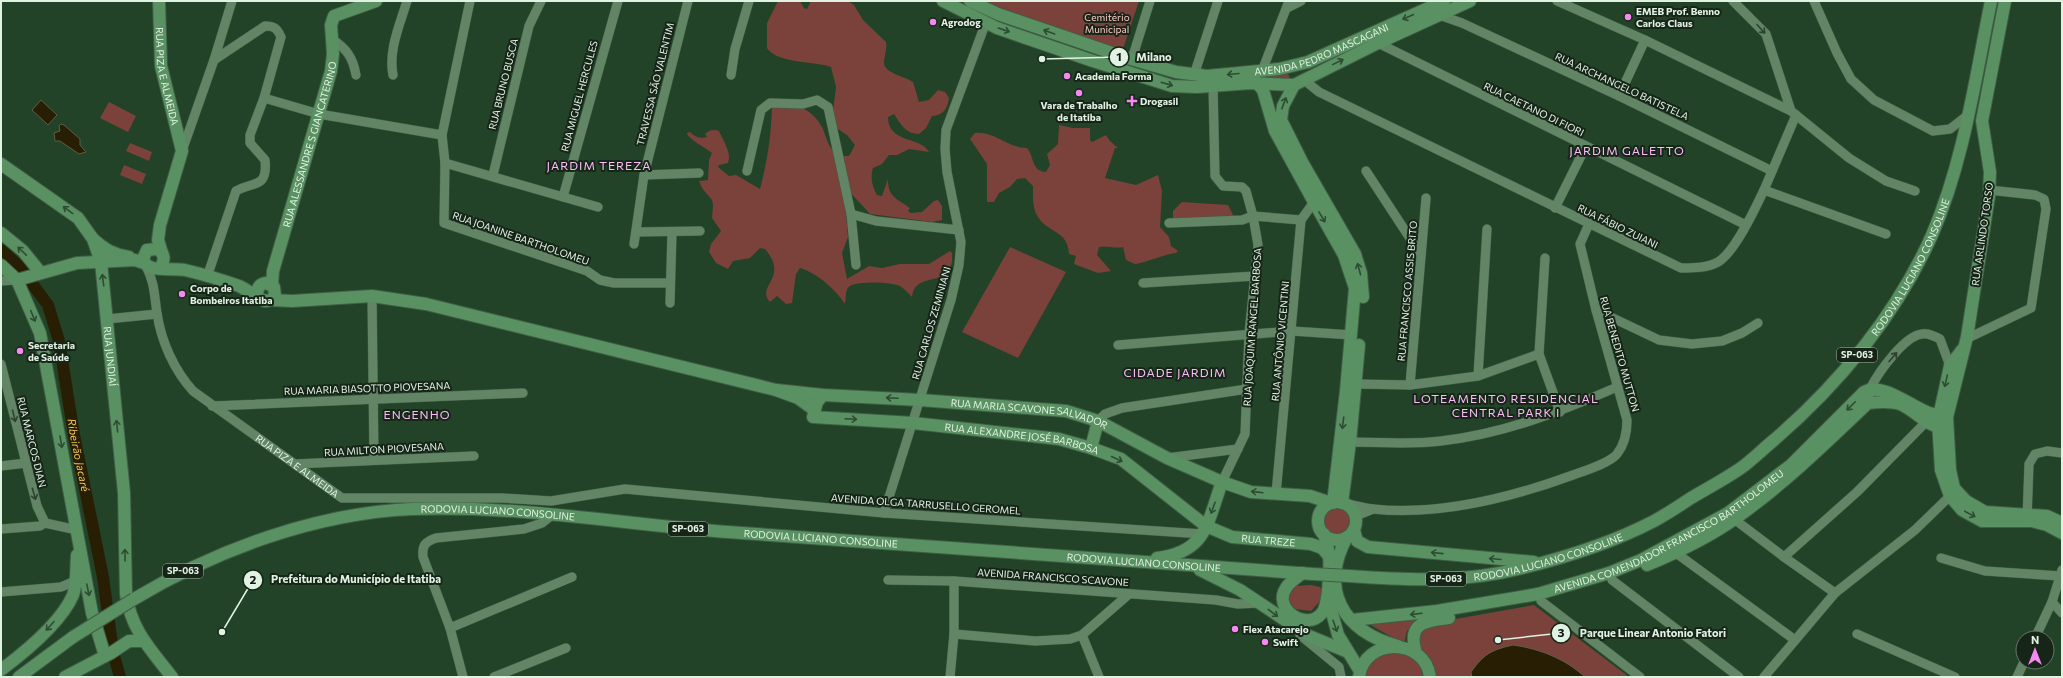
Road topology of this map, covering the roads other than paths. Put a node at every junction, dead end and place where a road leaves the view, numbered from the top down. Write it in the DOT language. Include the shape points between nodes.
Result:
graph roads {
  1 [pos="159,1"];
  2 [pos="232,1"];
  3 [pos="376,1"];
  4 [pos="407,1"];
  5 [pos="470,1"];
  6 [pos="541,1"];
  7 [pos="618,1"];
  8 [pos="688,1"];
  9 [pos="749,1"];
  10 [pos="943,1"];
  11 [pos="970,1"];
  12 [pos="1150,1"];
  13 [pos="1218,1"];
  14 [pos="1301,1"];
  15 [pos="1444,1"];
  16 [pos="1470,1"];
  17 [pos="1557,1"];
  18 [pos="1733,1"];
  19 [pos="1814,1"];
  20 [pos="1991,1"];
  21 [pos="2005,1"];
  22 [pos="1288,5"];
  23 [pos="1458,7"];
  24 [pos="1439,15"];
  25 [pos="986,22"];
  26 [pos="1462,23"];
  27 [pos="332,39"];
  28 [pos="1072,40"];
  29 [pos="1645,40"];
  30 [pos="1378,43"];
  31 [pos="1094,47"];
  32 [pos="1066,52"];
  33 [pos="1132,59"];
  34 [pos="214,60"];
  35 [pos="1090,60"];
  36 [pos="1120,69"];
  37 [pos="1279,69"];
  38 [pos="1262,71"];
  39 [pos="356,75"];
  40 [pos="393,75"];
  41 [pos="731,75"];
  42 [pos="1194,75"];
  43 [pos="1257,82"];
  44 [pos="1298,82"];
  45 [pos="1214,86"];
  46 [pos="1786,92"];
  47 [pos="1619,96"];
  48 [pos="264,98"];
  49 [pos="1776,103"];
  50 [pos="1794,113"];
  51 [pos="319,114"];
  52 [pos="1968,115"];
  53 [pos="442,135"];
  54 [pos="1586,146"];
  55 [pos="182,152"];
  56 [pos="445,163"];
  57 [pos="1,164"];
  58 [pos="747,170"];
  59 [pos="1366,171"];
  60 [pos="1772,171"];
  61 [pos="699,173"];
  62 [pos="493,175"];
  63 [pos="644,175"];
  64 [pos="1764,190"];
  65 [pos="1989,190"];
  66 [pos="1915,191"];
  67 [pos="563,197"];
  68 [pos="1426,198"];
  69 [pos="1318,200"];
  70 [pos="598,207"];
  71 [pos="1555,208"];
  72 [pos="851,214"];
  73 [pos="1253,216"];
  74 [pos="1302,220"];
  75 [pos="1169,223"];
  76 [pos="1588,224"];
  77 [pos="160,225"];
  78 [pos="1746,225"];
  79 [pos="1487,229"];
  80 [pos="959,230"];
  81 [pos="700,231"];
  82 [pos="636,232"];
  83 [pos="672,232"];
  84 [pos="1,233"];
  85 [pos="1886,234"];
  86 [pos="93,239"];
  87 [pos="634,244"];
  88 [pos="1421,255"];
  89 [pos="146,258"];
  90 [pos="1545,258"];
  91 [pos="161,261"];
  92 [pos="101,262"];
  93 [pos="77,263"];
  94 [pos="1,265"];
  95 [pos="856,265"];
  96 [pos="38,273"];
  97 [pos="1255,276"];
  98 [pos="207,277"];
  99 [pos="19,279"];
  100 [pos="1,281"];
  101 [pos="1144,283"];
  102 [pos="670,284"];
  103 [pos="155,286"];
  104 [pos="266,290"];
  105 [pos="372,296"];
  106 [pos="670,303"];
  107 [pos="1596,310"];
  108 [pos="157,314"];
  109 [pos="107,319"];
  110 [pos="1758,323"];
  111 [pos="1292,331"];
  112 [pos="1249,334"];
  113 [pos="1352,334"];
  114 [pos="1965,343"];
  115 [pos="1118,345"];
  116 [pos="1539,354"];
  117 [pos="1,364"];
  118 [pos="1353,364"];
  119 [pos="1950,366"];
  120 [pos="1478,376"];
  121 [pos="1356,384"];
  122 [pos="1410,385"];
  123 [pos="1617,387"];
  124 [pos="1248,389"];
  125 [pos="1870,389"];
  126 [pos="776,390"];
  127 [pos="523,393"];
  128 [pos="823,395"];
  129 [pos="373,399"];
  130 [pos="920,400"];
  131 [pos="6,402"];
  132 [pos="1868,403"];
  133 [pos="212,406"];
  134 [pos="1560,412"];
  135 [pos="813,413"];
  136 [pos="1938,420"];
  137 [pos="1098,421"];
  138 [pos="912,423"];
  139 [pos="1350,442"];
  140 [pos="1091,448"];
  141 [pos="1238,449"];
  142 [pos="2062,453"];
  143 [pos="474,456"];
  144 [pos="1167,458"];
  145 [pos="374,459"];
  146 [pos="26,463"];
  147 [pos="295,464"];
  148 [pos="1,466"];
  149 [pos="1794,468"];
  150 [pos="1222,482"];
  151 [pos="649,491"];
  152 [pos="1276,494"];
  153 [pos="1310,496"];
  154 [pos="1950,496"];
  155 [pos="1337,503"];
  156 [pos="1373,510"];
  157 [pos="1321,512"];
  158 [pos="884,513"];
  159 [pos="552,515"];
  160 [pos="1356,516"];
  161 [pos="1731,516"];
  162 [pos="2027,517"];
  163 [pos="45,523"];
  164 [pos="2062,524"];
  165 [pos="1,529"];
  166 [pos="1204,530"];
  167 [pos="2062,532"];
  168 [pos="1350,533"];
  169 [pos="1324,534"];
  170 [pos="78,535"];
  171 [pos="1673,549"];
  172 [pos="1329,556"];
  173 [pos="1784,557"];
  174 [pos="1941,558"];
  175 [pos="1126,562"];
  176 [pos="1541,562"];
  177 [pos="1191,566"];
  178 [pos="2061,573"];
  179 [pos="1308,574"];
  180 [pos="1611,576"];
  181 [pos="572,577"];
  182 [pos="888,580"];
  183 [pos="75,581"];
  184 [pos="954,581"];
  185 [pos="61,587"];
  186 [pos="1327,588"];
  187 [pos="1240,590"];
  188 [pos="1,592"];
  189 [pos="1836,593"];
  190 [pos="73,594"];
  191 [pos="1129,594"];
  192 [pos="130,596"];
  193 [pos="1539,598"];
  194 [pos="1216,600"];
  195 [pos="2052,602"];
  196 [pos="1260,603"];
  197 [pos="92,613"];
  198 [pos="2062,613"];
  199 [pos="1352,620"];
  200 [pos="1287,623"];
  201 [pos="134,627"];
  202 [pos="450,628"];
  203 [pos="2039,630"];
  204 [pos="954,634"];
  205 [pos="1857,634"];
  206 [pos="1082,635"];
  207 [pos="143,640"];
  208 [pos="1794,640"];
  209 [pos="129,641"];
  210 [pos="1398,646"];
  211 [pos="566,648"];
  212 [pos="1348,652"];
  213 [pos="1416,653"];
  214 [pos="108,655"];
  215 [pos="1,670"];
  216 [pos="1360,674"];
  217 [pos="19,677"];
  218 [pos="65,677"];
  219 [pos="172,677"];
  220 [pos="463,677"];
  221 [pos="494,677"];
  222 [pos="950,677"];
  223 [pos="1098,677"];
  224 [pos="1341,677"];
  225 [pos="1430,677"];
  226 [pos="1640,677"];
  227 [pos="1739,677"];
  228 [pos="1764,677"];
  229 [pos="1955,677"];
  1 -- 55 [label="main road, RUA PIZA E ALMEIDA" via="161,66"];
  2 -- 34 [label="street"];
  3 -- 27 [label="main road, RUA ALESSANDRE S GIANCATERINO" via="334,16 331,25"];
  4 -- 40 [label="street" via="395,42"];
  5 -- 53 [label="street, RUA JOANINE BARTHOLOMEU"];
  6 -- 62 [label="street, RUA BRUNO BUSCA" via="527,33"];
  7 -- 67 [label="street, RUA MIGUEL HERCULES"];
  8 -- 63 [label="street, TRAVESSA SÃO VALENTIM"];
  9 -- 41 [label="street"];
  10 -- 25 [label="main road"];
  28 -- 11 [label="main road, AVENIDA PEDRO MASCAGANI, one-way" via="998,14"];
  12 -- 33 [label="street"];
  13 -- 42 [label="street"];
  14 -- 22 [label="street"];
  15 -- 37 [label="main road, AVENIDA PEDRO MASCAGANI, one-way" via="1308,62"];
  16 -- 23 [label="main road, AVENIDA PEDRO MASCAGANI"];
  17 -- 29 [label="street"];
  18 -- 46 [label="street, one-way" via="1766,34"];
  19 -- 52 [label="street" via="1851,79 1874,100 1933,131 1950,129"];
  20 -- 52 [label="main road, RODOVIA LUCIANO CONSOLINE / SP-063"];
  21 -- 65 [label="main road, RUA ARLINDO TORSO" via="1982,121 1990,172"];
  22 -- 38 [label="street"];
  23 -- 24 [label="main road, AVENIDA PEDRO MASCAGANI"];
  23 -- 26 [label="street"];
  24 -- 26 [label="street, RUA ARCHANGELO BATISTELA"];
  24 -- 30 [label="main road, AVENIDA PEDRO MASCAGANI"];
  25 -- 32 [label="main road, one-way"];
  25 -- 80 [label="street, RUA CARLOS ZEMINIANI" via="946,130 947,172"];
  26 -- 47 [label="street, RUA ARCHANGELO BATISTELA"];
  27 -- 39 [label="street" via="344,47 354,61"];
  27 -- 51 [label="main road, RUA ALESSANDRE S GIANCATERINO" via="333,54"];
  28 -- 31 [label="main road, AVENIDA PEDRO MASCAGANI"];
  28 -- 32 [label="main road" via="1070,49"];
  29 -- 47 [label="street"];
  29 -- 49 [label="street"];
  44 -- 30 [label="main road, AVENIDA PEDRO MASCAGANI, one-way"];
  30 -- 54 [label="street, RUA CAETANO DI FIORI"];
  31 -- 33 [label="main road, AVENIDA PEDRO MASCAGANI"];
  31 -- 35 [label="main road" via="1090,51"];
  32 -- 35 [label="main road"];
  33 -- 36 [label="main road"];
  33 -- 42 [label="main road, AVENIDA PEDRO MASCAGANI"];
  34 -- 48 [label="street" via="265,26 273,26 281,37"];
  34 -- 55 [label="street"];
  35 -- 36 [label="main road"];
  36 -- 45 [label="main road, one-way" via="1172,86"];
  37 -- 38 [label="main road, AVENIDA PEDRO MASCAGANI"];
  37 -- 44 [label="main road" via="1288,69"];
  38 -- 42 [label="main road, AVENIDA PEDRO MASCAGANI, one-way"];
  43 -- 44 [label="main road"];
  43 -- 45 [label="main road"];
  43 -- 69 [label="main road" via="1263,90 1275,130"];
  69 -- 44 [label="main road, one-way" via="1281,120 1283,106"];
  44 -- 71 [label="street, RUA FÁBIO ZUIANI"];
  45 -- 73 [label="street, RUA JOAQUIM RANGEL BARBOSA" via="1215,176 1223,186 1242,187 1246,191"];
  46 -- 49 [label="street"];
  46 -- 50 [label="street"];
  47 -- 60 [label="street, RUA ARCHANGELO BATISTELA"];
  48 -- 51 [label="street"];
  48 -- 98 [label="street" via="250,135 250,143 265,160 265,173 261,181 255,185 244,186 236,191"];
  49 -- 50 [label="street"];
  50 -- 60 [label="street, RUA FÁBIO ZUIANI"];
  50 -- 66 [label="street" via="1849,158 1880,177"];
  51 -- 53 [label="street"];
  51 -- 104 [label="main road, RUA ALESSANDRE S GIANCATERINO"];
  52 -- 176 [label="main road, RODOVIA LUCIANO CONSOLINE / SP-063" via="1952,180 1932,236 1902,292 1873,335 1843,372 1797,420 1741,468 1654,521 1584,550"];
  53 -- 56 [label="street, RUA JOANINE BARTHOLOMEU"];
  54 -- 71 [label="street"];
  54 -- 78 [label="street, RUA CAETANO DI FIORI"];
  55 -- 77 [label="main road"];
  56 -- 62 [label="street"];
  56 -- 102 [label="street, RUA JOANINE BARTHOLOMEU" via="444,223 587,271 600,280 614,283"];
  86 -- 57 [label="main road, RUA JUNDIAÍ, one-way" via="78,218"];
  58 -- 72 [label="street" via="761,110 770,103 804,104 818,100 828,107"];
  59 -- 88 [label="street"];
  60 -- 64 [label="street, RUA FÁBIO ZUIANI"];
  61 -- 63 [label="street"];
  62 -- 67 [label="street"];
  63 -- 82 [label="street, TRAVESSA SÃO VALENTIM"];
  64 -- 78 [label="street, RUA FÁBIO ZUIANI"];
  64 -- 85 [label="street"];
  65 -- 114 [label="main road, RUA ARLINDO TORSO"];
  65 -- 114 [label="street" via="2035,195 2044,199 2046,209 2031,308"];
  67 -- 70 [label="street"];
  68 -- 88 [label="street, RUA FRANCISCO ASSIS BRITO"];
  69 -- 74 [label="street, RUA ANTÔNIO VICENTINI"];
  69 -- 113 [label="main road, one-way" via="1344,255 1355,288"];
  118 -- 69 [label="main road, one-way" via="1363,295 1361,273 1355,254"];
  71 -- 76 [label="street, RUA FÁBIO ZUIANI"];
  72 -- 80 [label="street" via="876,221"];
  72 -- 95 [label="street"];
  73 -- 74 [label="street"];
  73 -- 75 [label="street" via="1242,220"];
  73 -- 97 [label="street, RUA JOAQUIM RANGEL BARBOSA" via="1258,245"];
  74 -- 111 [label="street, RUA ANTÔNIO VICENTINI"];
  76 -- 78 [label="street, RUA FÁBIO ZUIANI" via="1682,268 1704,267 1718,262"];
  76 -- 107 [label="street, RUA BENEDITO MUTTON" via="1580,244"];
  77 -- 89 [label="main road"];
  77 -- 91 [label="main road" via="158,240"];
  79 -- 120 [label="street"];
  80 -- 130 [label="street, RUA CARLOS ZEMINIANI" via="959,265 951,300"];
  81 -- 83 [label="street"];
  82 -- 83 [label="street"];
  82 -- 87 [label="street, TRAVESSA SÃO VALENTIM"];
  83 -- 102 [label="street"];
  96 -- 84 [label="main road, one-way" via="23,251"];
  86 -- 89 [label="main road" via="103,248 120,256"];
  86 -- 92 [label="main road, RUA JUNDIAÍ"];
  86 -- 93 [label="main road" via="90,253"];
  88 -- 122 [label="street, RUA FRANCISCO ASSIS BRITO"];
  89 -- 91 [label="main road" via="152,269"];
  89 -- 91 [label="main road" via="157,249"];
  89 -- 92 [label="main road"];
  89 -- 103 [label="street"];
  90 -- 116 [label="street"];
  91 -- 98 [label="main road"];
  91 -- 103 [label="street"];
  92 -- 93 [label="main road"];
  109 -- 92 [label="main road, RUA JUNDIAÍ, one-way"];
  93 -- 96 [label="main road"];
  94 -- 99 [label="main road"];
  96 -- 99 [label="main road"];
  97 -- 101 [label="street"];
  97 -- 112 [label="street, RUA JOAQUIM RANGEL BARBOSA"];
  98 -- 104 [label="main road"];
  99 -- 100 [label="street"];
  99 -- 170 [label="main road, one-way" via="40,333"];
  102 -- 106 [label="street"];
  103 -- 108 [label="street, RUA PIZA E ALMEIDA"];
  104 -- 105 [label="main road" via="292,301"];
  105 -- 126 [label="main road" via="426,304"];
  105 -- 129 [label="street"];
  107 -- 110 [label="street" via="1659,340 1692,344 1722,341"];
  107 -- 123 [label="street, RUA BENEDITO MUTTON"];
  108 -- 109 [label="street"];
  108 -- 133 [label="street, RUA PIZA E ALMEIDA" via="180,377 192,391"];
  192 -- 109 [label="main road, RUA JUNDIAÍ, one-way" via="124,493"];
  111 -- 112 [label="street"];
  111 -- 113 [label="street"];
  111 -- 152 [label="street, RUA ANTÔNIO VICENTINI"];
  112 -- 115 [label="street"];
  112 -- 124 [label="street, RUA JOAQUIM RANGEL BARBOSA"];
  113 -- 118 [label="main road"];
  114 -- 119 [label="main road"];
  114 -- 136 [label="main road, RUA ARLINDO TORSO"];
  116 -- 120 [label="street"];
  116 -- 134 [label="street"];
  117 -- 131 [label="street, RUA MARCOS DIAN"];
  118 -- 121 [label="main road"];
  118 -- 155 [label="main road, one-way"];
  125 -- 119 [label="street, one-way" via="1891,358 1914,336 1922,334 1940,339"];
  119 -- 136 [label="main road, one-way"];
  120 -- 122 [label="street"];
  121 -- 122 [label="street"];
  121 -- 139 [label="main road"];
  123 -- 134 [label="street"];
  123 -- 156 [label="street, RUA BENEDITO MUTTON" via="1627,420 1626,438 1616,455 1590,469 1530,491 1451,507"];
  124 -- 137 [label="street" via="1122,408 1105,414"];
  124 -- 141 [label="street, RUA JOAQUIM RANGEL BARBOSA" via="1245,434"];
  125 -- 132 [label="street"];
  125 -- 136 [label="main road" via="1876,388 1900,398"];
  125 -- 149 [label="main road, AVENIDA COMENDADOR FRANCISCO BARTHOLOMEU, one-way" via="1864,392"];
  126 -- 128 [label="main road, RUA MARIA SCAVONE SALVADOR"];
  126 -- 135 [label="main road" via="798,398"];
  127 -- 129 [label="street, RUA MARIA BIASOTTO PIOVESANA"];
  130 -- 128 [label="main road, RUA MARIA SCAVONE SALVADOR, one-way"];
  128 -- 135 [label="main road"];
  129 -- 133 [label="street, RUA MARIA BIASOTTO PIOVESANA"];
  129 -- 145 [label="street"];
  130 -- 137 [label="main road, RUA MARIA SCAVONE SALVADOR" via="1066,411"];
  130 -- 138 [label="street, RUA CARLOS ZEMINIANI"];
  131 -- 146 [label="street, RUA MARCOS DIAN, one-way"];
  132 -- 136 [label="main road" via="1883,401 1900,404"];
  132 -- 149 [label="main road, AVENIDA COMENDADOR FRANCISCO BARTHOLOMEU"];
  133 -- 147 [label="street, RUA PIZA E ALMEIDA"];
  134 -- 139 [label="street" via="1484,434 1441,441"];
  135 -- 138 [label="main road, RUA ALEXANDRE JOSÉ BARBOSA, one-way"];
  136 -- 154 [label="main road" via="1941,470"];
  136 -- 162 [label="main road" via="1954,488 1966,501 1985,512"];
  136 -- 173 [label="street"];
  137 -- 140 [label="main road"];
  137 -- 144 [label="main road, RUA MARIA SCAVONE SALVADOR"];
  138 -- 140 [label="main road, RUA ALEXANDRE JOSÉ BARBOSA" via="1059,439"];
  138 -- 158 [label="street, RUA CARLOS ZEMINIANI"];
  139 -- 155 [label="main road"];
  140 -- 166 [label="main road, RUA ALEXANDRE JOSÉ BARBOSA, one-way" via="1121,459"];
  141 -- 144 [label="street"];
  141 -- 150 [label="street, RUA JOAQUIM RANGEL BARBOSA"];
  142 -- 162 [label="street" via="2046,451 2035,454 2029,464"];
  143 -- 145 [label="street, RUA MILTON PIOVESANA"];
  144 -- 150 [label="main road, RUA MARIA SCAVONE SALVADOR"];
  145 -- 147 [label="street, RUA MILTON PIOVESANA"];
  146 -- 148 [label="street"];
  146 -- 163 [label="street, RUA MARCOS DIAN, one-way" via="37,506"];
  147 -- 151 [label="street, RUA PIZA E ALMEIDA" via="342,498 502,498 551,501 625,489"];
  149 -- 161 [label="main road, AVENIDA COMENDADOR FRANCISCO BARTHOLOMEU"];
  152 -- 150 [label="main road, RUA MARIA SCAVONE SALVADOR, one-way" via="1251,492"];
  150 -- 166 [label="main road, RUA JOAQUIM RANGEL BARBOSA, one-way"];
  151 -- 158 [label="street, AVENIDA OLGA TARRUSELLO GEROMEL"];
  152 -- 153 [label="main road, RUA MARIA SCAVONE SALVADOR"];
  153 -- 155 [label="main road, RUA MARIA SCAVONE SALVADOR"];
  153 -- 157 [label="main road" via="1317,502"];
  154 -- 162 [label="main road, one-way" via="1962,510 1982,520"];
  154 -- 189 [label="street" via="1915,530"];
  155 -- 156 [label="street"];
  155 -- 157 [label="main road"];
  155 -- 160 [label="main road" via="1353,510"];
  156 -- 160 [label="street"];
  157 -- 169 [label="main road" via="1319,522"];
  158 -- 166 [label="street, AVENIDA OLGA TARRUSELLO GEROMEL"];
  159 -- 175 [label="main road, RODOVIA LUCIANO CONSOLINE / SP-063" via="738,533"];
  159 -- 192 [label="main road, RODOVIA LUCIANO CONSOLINE / SP-063" via="489,510 410,509 348,517 280,534 235,549"];
  159 -- 202 [label="street" via="542,523 524,529 426,541 422,547 423,557"];
  160 -- 168 [label="main road"];
  161 -- 171 [label="main road, AVENIDA COMENDADOR FRANCISCO BARTHOLOMEU"];
  161 -- 173 [label="street"];
  162 -- 164 [label="main road" via="2047,516"];
  162 -- 167 [label="main road"];
  163 -- 165 [label="street" via="40,526"];
  163 -- 170 [label="street"];
  166 -- 172 [label="main road, RUA TREZE" via="1232,537 1310,544 1322,548"];
  166 -- 175 [label="main road" via="1194,545 1180,554"];
  168 -- 169 [label="main road" via="1335,540"];
  176 -- 168 [label="main road, one-way" via="1368,547 1357,541"];
  168 -- 199 [label="main road" via="1337,560 1335,589 1338,601"];
  169 -- 172 [label="main road"];
  170 -- 183 [label="main road"];
  170 -- 197 [label="main road, one-way"];
  171 -- 180 [label="main road, AVENIDA COMENDADOR FRANCISCO BARTHOLOMEU"];
  171 -- 208 [label="street"];
  172 -- 186 [label="main road"];
  173 -- 189 [label="street"];
  174 -- 178 [label="street" via="1985,571"];
  175 -- 177 [label="main road, RODOVIA LUCIANO CONSOLINE / SP-063"];
  176 -- 179 [label="main road, RODOVIA LUCIANO CONSOLINE / SP-063, bridge" via="1498,573 1428,580"];
  177 -- 179 [label="main road, RODOVIA LUCIANO CONSOLINE / SP-063"];
  177 -- 187 [label="main road"];
  178 -- 195 [label="street"];
  179 -- 186 [label="main road" via="1288,584 1284,594 1286,607 1295,617 1308,620 1316,618 1325,606"];
  180 -- 193 [label="main road, AVENIDA COMENDADOR FRANCISCO BARTHOLOMEU"];
  180 -- 227 [label="street" via="1645,607"];
  181 -- 202 [label="street"];
  182 -- 184 [label="street, AVENIDA FRANCISCO SCAVONE"];
  183 -- 185 [label="street"];
  183 -- 190 [label="main road"];
  184 -- 191 [label="street, AVENIDA FRANCISCO SCAVONE"];
  184 -- 204 [label="street"];
  185 -- 188 [label="street"];
  185 -- 190 [label="street"];
  186 -- 212 [label="main road, one-way" via="1333,621"];
  187 -- 194 [label="street, AVENIDA FRANCISCO SCAVONE"];
  187 -- 196 [label="main road"];
  189 -- 208 [label="street"];
  190 -- 197 [label="main road"];
  190 -- 215 [label="main road, one-way" via="58,617 39,638"];
  191 -- 194 [label="street, AVENIDA FRANCISCO SCAVONE"];
  191 -- 206 [label="street"];
  192 -- 201 [label="main road, RUA JUNDIAÍ" via="128,610"];
  192 -- 217 [label="main road, RODOVIA LUCIANO CONSOLINE / SP-063, bridge"];
  193 -- 199 [label="main road, AVENIDA COMENDADOR FRANCISCO BARTHOLOMEU, one-way"];
  193 -- 213 [label="main road, AVENIDA COMENDADOR FRANCISCO BARTHOLOMEU" via="1420,624 1414,632"];
  193 -- 226 [label="street"];
  194 -- 196 [label="street, AVENIDA FRANCISCO SCAVONE" via="1238,604"];
  195 -- 198 [label="street"];
  195 -- 203 [label="street"];
  196 -- 200 [label="main road, one-way"];
  197 -- 214 [label="main road"];
  199 -- 210 [label="main road" via="1382,642"];
  200 -- 212 [label="main road" via="1309,636"];
  200 -- 224 [label="street" via="1339,667"];
  201 -- 207 [label="main road, RUA JUNDIAÍ"];
  201 -- 209 [label="main road"];
  202 -- 220 [label="street"];
  204 -- 206 [label="street" via="1048,641"];
  204 -- 222 [label="street"];
  205 -- 229 [label="street"];
  206 -- 223 [label="street"];
  207 -- 209 [label="main road"];
  207 -- 219 [label="main road, RUA JUNDIAÍ"];
  208 -- 228 [label="street"];
  209 -- 214 [label="main road"];
  210 -- 213 [label="main road"];
  210 -- 216 [label="main road" via="1386,646 1375,651 1366,660"];
  211 -- 221 [label="street"];
  212 -- 216 [label="main road"];
  213 -- 225 [label="main road" via="1425,662"];
  214 -- 218 [label="main road"];
}
